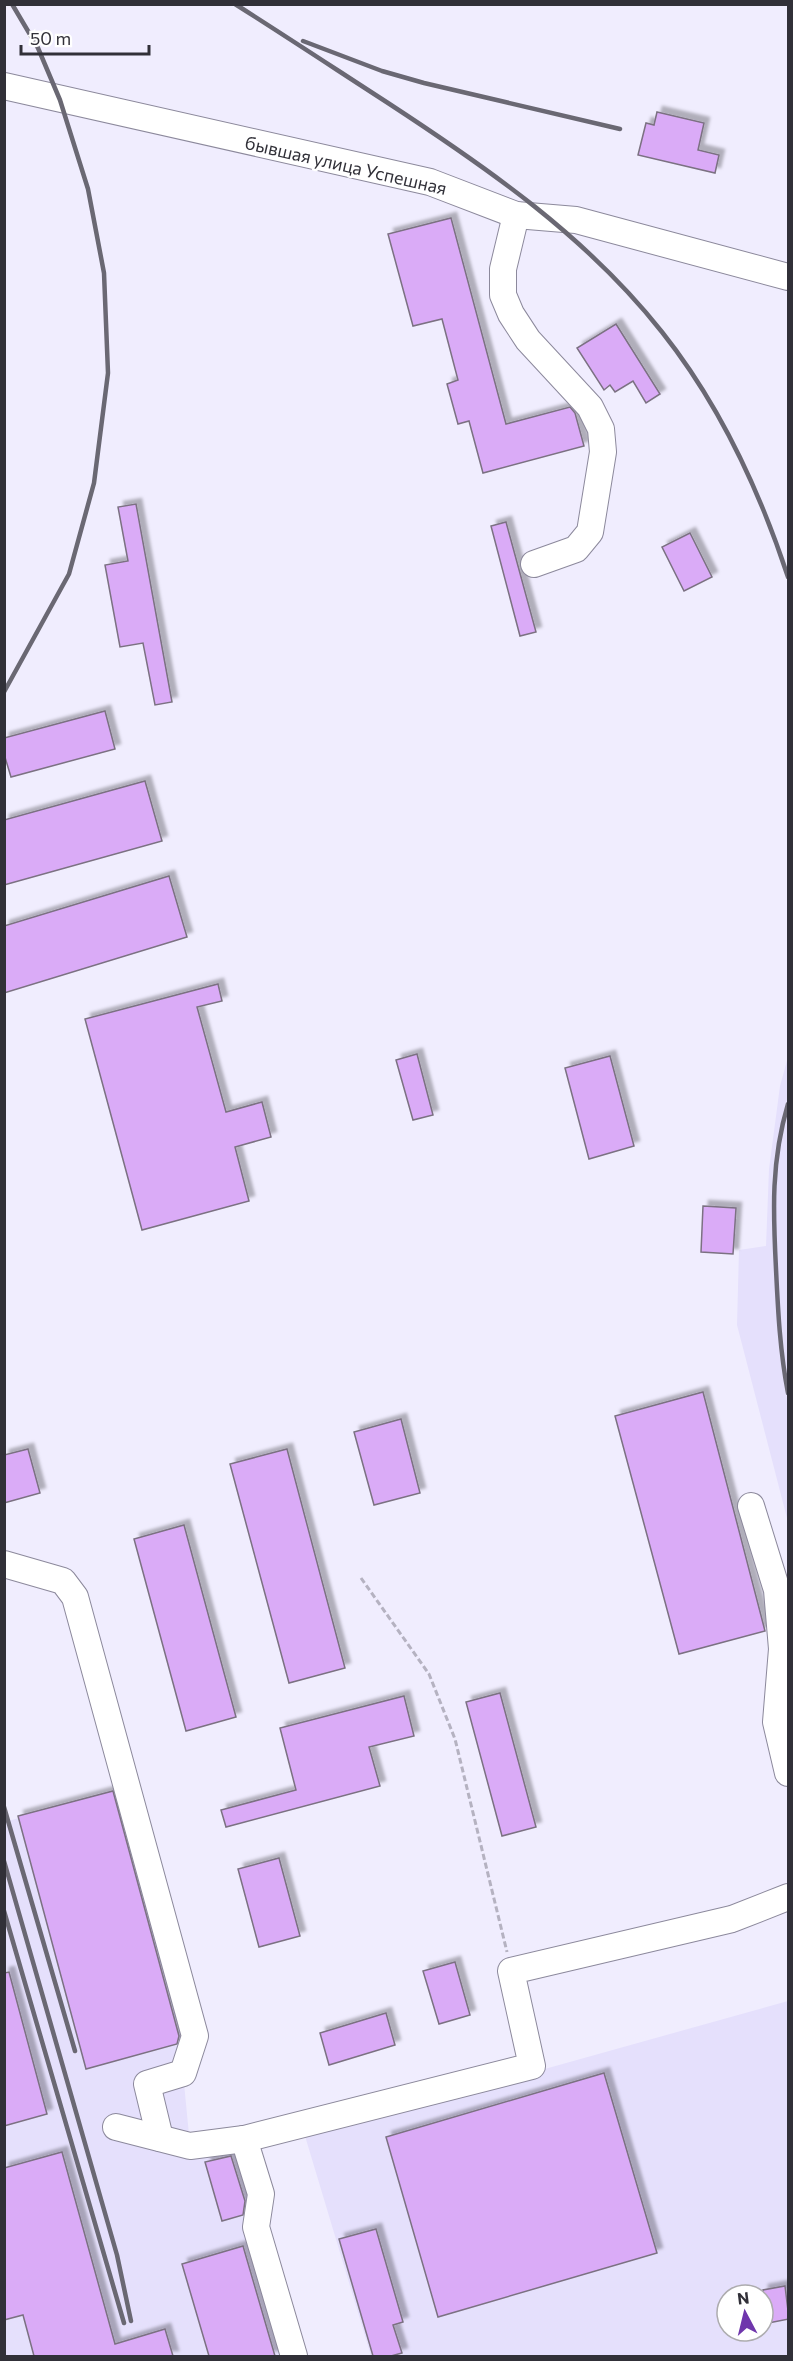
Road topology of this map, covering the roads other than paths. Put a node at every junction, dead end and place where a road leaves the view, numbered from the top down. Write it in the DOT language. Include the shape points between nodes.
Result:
graph roads {
  1 [pos="4,86"];
  2 [pos="516,215"];
  3 [pos="789,277"];
  4 [pos="534,564"];
  5 [pos="751,1506"];
  6 [pos="4,1564"];
  7 [pos="789,1773"];
  8 [pos="789,1897"];
  9 [pos="116,2127"];
  10 [pos="160,2138"];
  11 [pos="244,2139"];
  12 [pos="294,2356"];
  1 -- 2 [label="street, бывшая улица Успешная" via="430,182"];
  2 -- 3 [label="street, бывшая улица Успешная" via="576,220"];
  2 -- 4 [label="street" via="503,269 504,295 528,340 590,407 601,429 603,452 590,532 576,549"];
  5 -- 7 [label="street" via="777,1590 782,1649 776,1722"];
  6 -- 10 [label="street" via="63,1581 75,1597 195,2036 183,2073 147,2084"];
  8 -- 11 [label="street" via="732,1920 511,1971 532,2066"];
  9 -- 10 [label="street"];
  10 -- 11 [label="street" via="190,2146"];
  11 -- 12 [label="street" via="261,2194 256,2227"];
}
